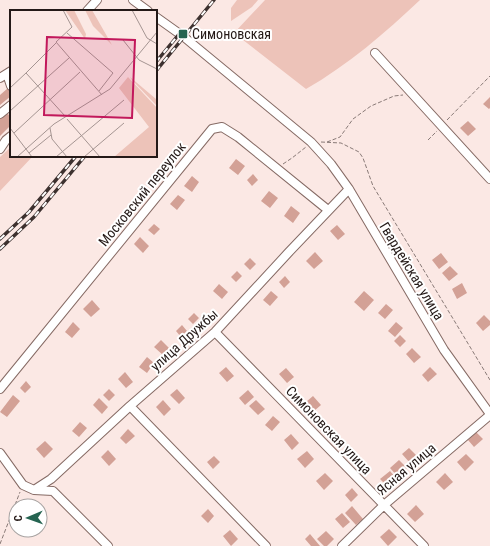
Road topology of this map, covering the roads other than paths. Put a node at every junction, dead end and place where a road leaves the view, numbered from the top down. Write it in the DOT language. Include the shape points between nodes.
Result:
graph roads {
  1 [pos="97,0"];
  2 [pos="133,0"];
  3 [pos="88,10"];
  4 [pos="147,10"];
  5 [pos="157,18"];
  6 [pos="375,53"];
  7 [pos="6,74"];
  8 [pos="10,84"];
  9 [pos="10,106"];
  10 [pos="0,114"];
  11 [pos="10,137"];
  12 [pos="0,149"];
  13 [pos="490,179"];
  14 [pos="349,189"];
  15 [pos="328,210"];
  16 [pos="215,332"];
  17 [pos="0,388"];
  18 [pos="130,406"];
  19 [pos="490,414"];
  20 [pos="0,453"];
  21 [pos="34,490"];
  22 [pos="384,505"];
  23 [pos="108,546"];
  24 [pos="266,546"];
  25 [pos="342,546"];
  26 [pos="424,546"];
  1 -- 3 [label="street"];
  2 -- 4 [label="street"];
  5 -- 14 [label="street, Гвардейская улица" via="311,142"];
  6 -- 13 [label="street"];
  7 -- 8 [label="street"];
  9 -- 10 [label="street"];
  11 -- 12 [label="street"];
  14 -- 15 [label="street, улица Дружбы"];
  14 -- 19 [label="street, Гвардейская улица" via="444,350"];
  15 -- 16 [label="street, улица Дружбы"];
  15 -- 17 [label="street, Московский переулок" via="238,137 222,127 212,129"];
  16 -- 18 [label="street, улица Дружбы"];
  16 -- 22 [label="street, Симоновская улица"];
  18 -- 21 [label="street, улица Дружбы" via="51,479"];
  18 -- 24 [label="street"];
  19 -- 22 [label="street, Ясная улица"];
  20 -- 21 [label="street" via="23,485"];
  21 -- 23 [label="street" via="53,491"];
  22 -- 25 [label="street, Ясная улица"];
  22 -- 26 [label="street, Симоновская улица"];
}
